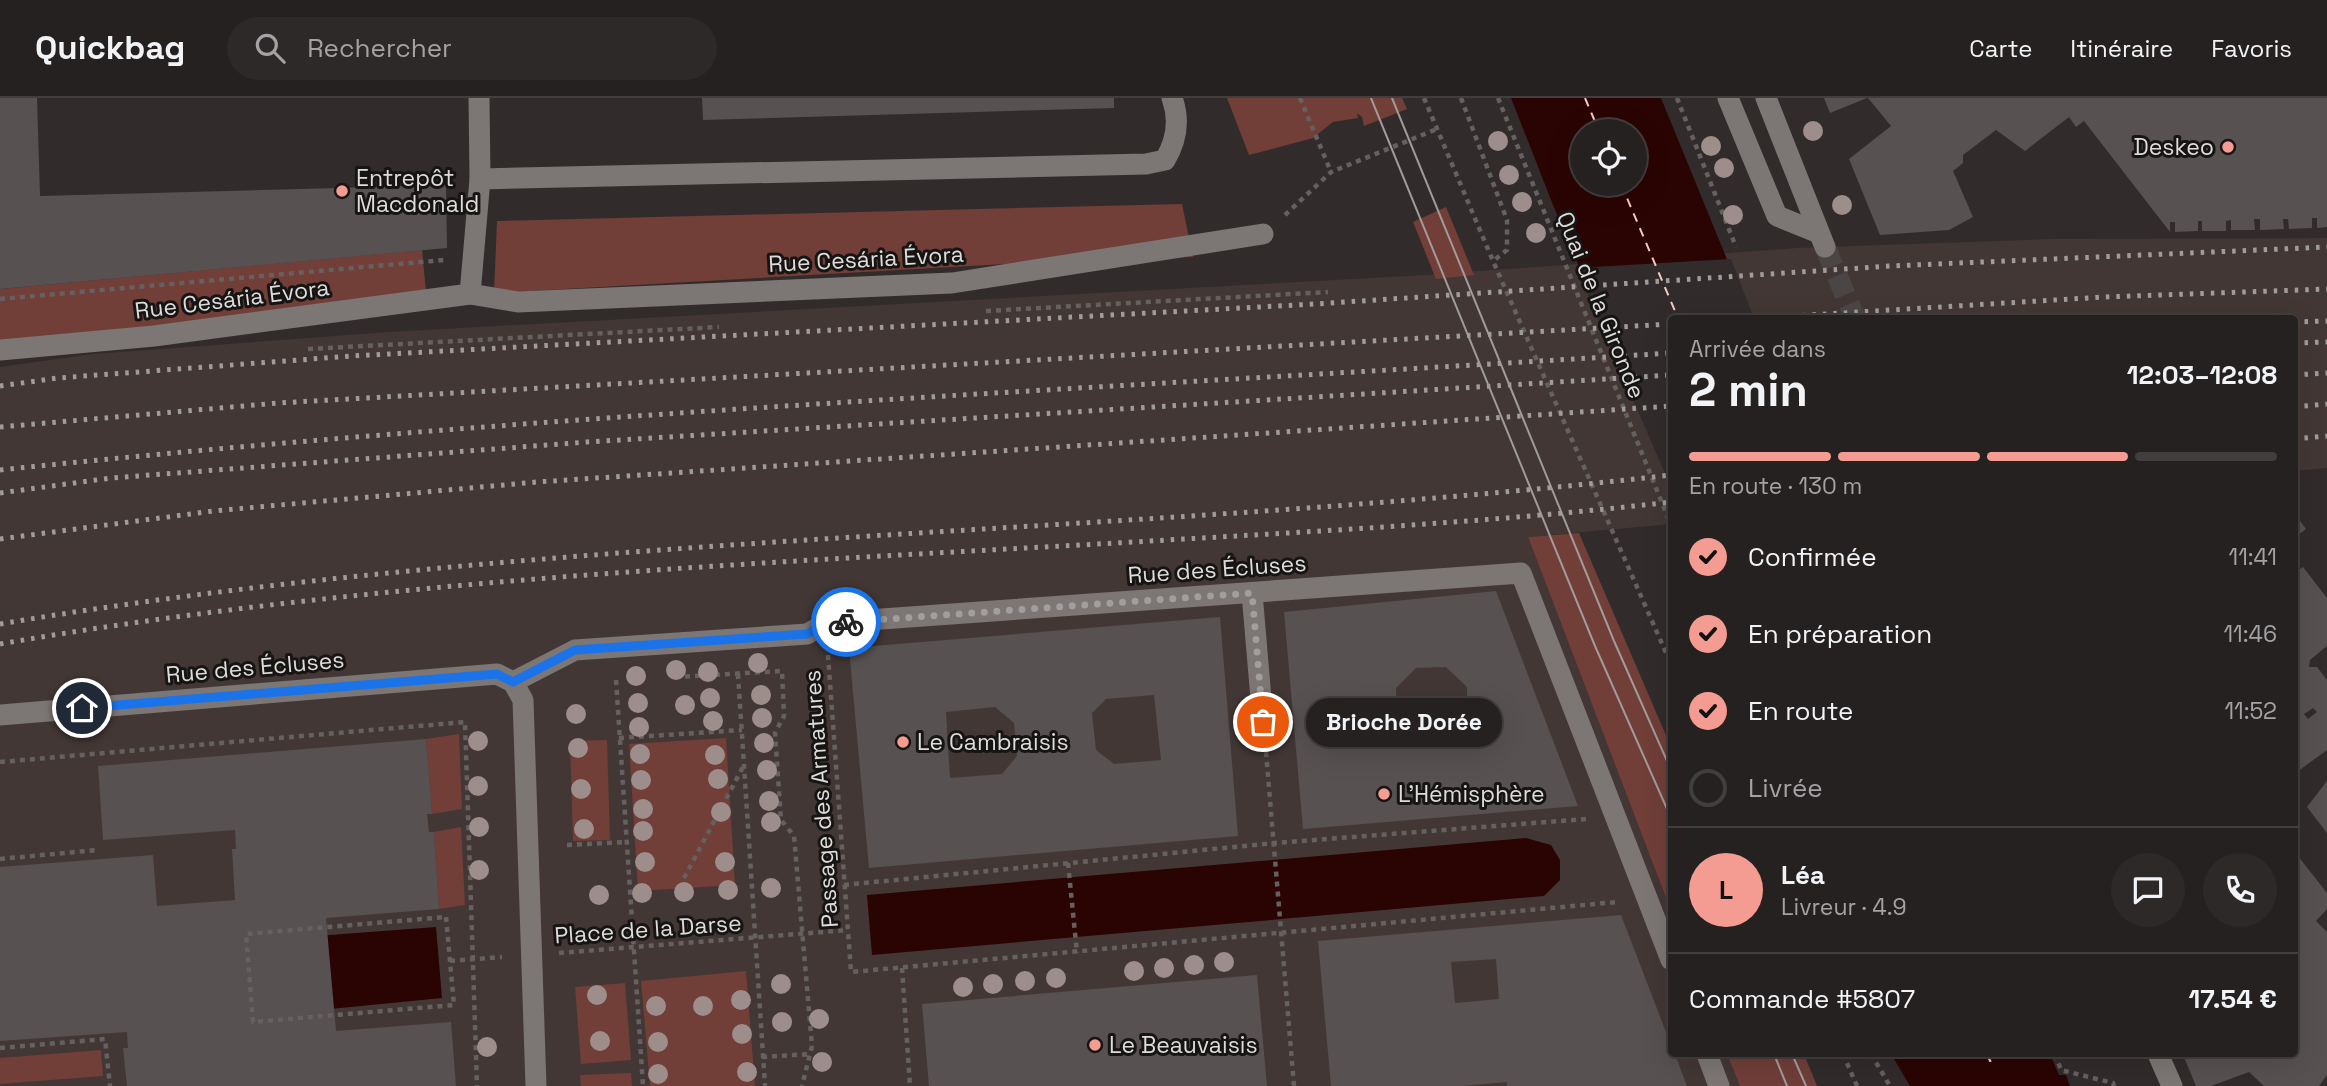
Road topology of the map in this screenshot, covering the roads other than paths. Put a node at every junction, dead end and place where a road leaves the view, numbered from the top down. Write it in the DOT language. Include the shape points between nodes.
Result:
graph roads {
  1 [pos="479,98"];
  2 [pos="1172,98"];
  3 [pos="1728,98"];
  4 [pos="1766,98"];
  5 [pos="480,178"];
  6 [pos="1264,234"];
  7 [pos="470,294"];
  8 [pos="0,350"];
  9 [pos="1252,593"];
  10 [pos="513,682"];
  11 [pos="0,715"];
  12 [pos="1263,722"];
  13 [pos="1668,952"];
  14 [pos="1708,1057"];
  15 [pos="2159,1057"];
  16 [pos="536,1086"];
  17 [pos="1719,1086"];
  18 [pos="2172,1086"];
  1 -- 5 [label="street"];
  2 -- 5 [label="street" via="1177,112 1175,143 1165,160 1146,164"];
  3 -- 4 [label="street" via="1777,216 1822,240"];
  5 -- 7 [label="street"];
  6 -- 7 [label="street, Rue Cesária Évora" via="952,283 518,302"];
  7 -- 8 [label="street, Rue Cesária Évora" via="168,334"];
  9 -- 10 [label="street, Rue des Écluses" via="826,623 807,634 575,650"];
  9 -- 12 [label="street"];
  9 -- 13 [label="street, Rue des Écluses" via="1521,573"];
  10 -- 11 [label="street, Rue des Écluses" via="497,674"];
  10 -- 16 [label="street" via="523,700"];
  14 -- 17 [label="street"];
  15 -- 18 [label="street"];
}
